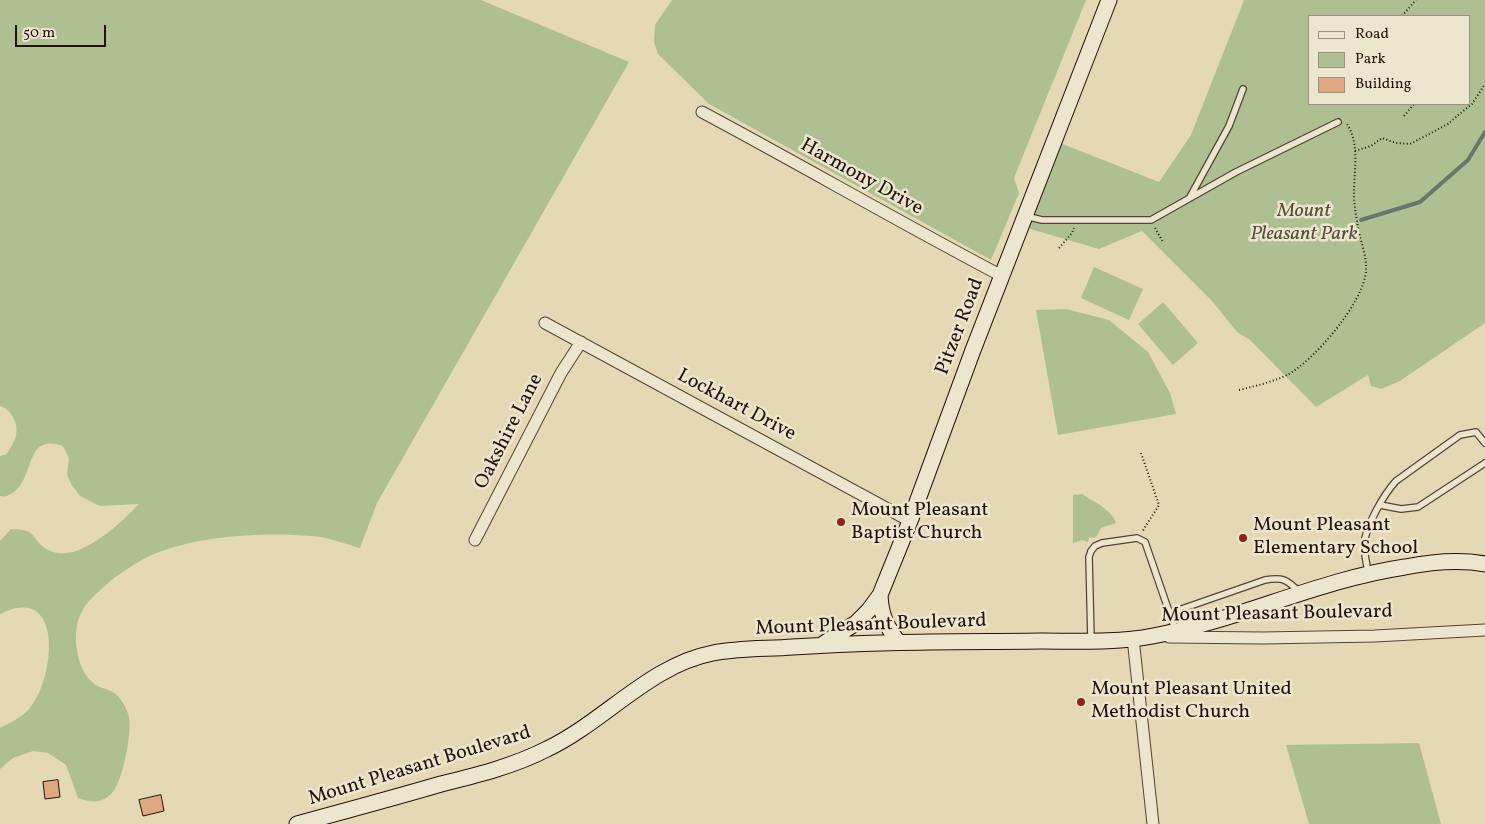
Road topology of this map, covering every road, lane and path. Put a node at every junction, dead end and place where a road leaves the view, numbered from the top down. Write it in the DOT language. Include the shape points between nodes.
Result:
graph roads {
  1 [pos="1109,0"];
  2 [pos="1416,0"];
  3 [pos="1403,15"];
  4 [pos="1485,84"];
  5 [pos="1243,89"];
  6 [pos="1413,105"];
  7 [pos="702,112"];
  8 [pos="1404,116"];
  9 [pos="1346,121"];
  10 [pos="1338,122"];
  11 [pos="1355,152"];
  12 [pos="1190,197"];
  13 [pos="1025,216"];
  14 [pos="1150,220"];
  15 [pos="1072,233"];
  16 [pos="1163,242"];
  17 [pos="1059,248"];
  18 [pos="1002,276"];
  19 [pos="544,323"];
  20 [pos="580,342"];
  21 [pos="1239,390"];
  22 [pos="1485,443"];
  23 [pos="1142,453"];
  24 [pos="1485,463"];
  25 [pos="1380,505"];
  26 [pos="910,521"];
  27 [pos="1138,538"];
  28 [pos="475,540"];
  29 [pos="1485,564"];
  30 [pos="1368,573"];
  31 [pos="1300,593"];
  32 [pos="880,596"];
  33 [pos="1170,613"];
  34 [pos="1485,630"];
  35 [pos="1176,631"];
  36 [pos="1150,637"];
  37 [pos="1134,638"];
  38 [pos="1090,640"];
  39 [pos="898,642"];
  40 [pos="821,645"];
  41 [pos="297,824"];
  42 [pos="1153,824"];
  1 -- 13 [label="street, Pitzer Road"];
  2 -- 3 [label="path"];
  4 -- 11 [label="path" via="1472,104 1430,134 1410,144 1396,144 1382,138"];
  5 -- 12 [label="lane" via="1229,126"];
  6 -- 8 [label="path"];
  7 -- 18 [label="street, Harmony Drive"];
  9 -- 11 [label="path"];
  10 -- 12 [label="lane"];
  11 -- 21 [label="path" via="1354,198 1366,262 1362,286 1343,321 1317,352 1288,374"];
  12 -- 14 [label="lane"];
  13 -- 14 [label="lane" via="1042,220"];
  13 -- 18 [label="street, Pitzer Road"];
  14 -- 16 [label="path"];
  15 -- 17 [label="path"];
  18 -- 26 [label="street, Pitzer Road"];
  19 -- 20 [label="street, Lockhart Drive"];
  20 -- 26 [label="street, Lockhart Drive"];
  20 -- 28 [label="street, Oakshire Lane" via="561,372"];
  22 -- 25 [label="lane" via="1476,432 1460,434 1396,481"];
  23 -- 27 [label="path" via="1160,505"];
  24 -- 25 [label="lane" via="1418,508"];
  25 -- 30 [label="lane" via="1366,533 1364,546"];
  26 -- 32 [label="street, Pitzer Road"];
  27 -- 33 [label="lane" via="1145,542"];
  27 -- 38 [label="lane" via="1102,543 1091,551"];
  29 -- 30 [label="street" via="1454,561"];
  30 -- 31 [label="street"];
  31 -- 33 [label="lane" via="1291,582 1275,578"];
  31 -- 35 [label="street"];
  32 -- 39 [label="street" via="881,612"];
  32 -- 40 [label="street, Pitzer Road" via="856,623"];
  33 -- 35 [label="lane"];
  34 -- 36 [label="street, Mount Pleasant Boulevard" via="1366,636"];
  35 -- 36 [label="street"];
  36 -- 37 [label="street, Mount Pleasant Boulevard"];
  37 -- 38 [label="street, Mount Pleasant Boulevard"];
  37 -- 42 [label="street"];
  38 -- 39 [label="street, Mount Pleasant Boulevard"];
  39 -- 40 [label="street, Mount Pleasant Boulevard"];
  40 -- 41 [label="street, Mount Pleasant Boulevard" via="716,652 695,657 657,676 565,739 524,760"];
}
